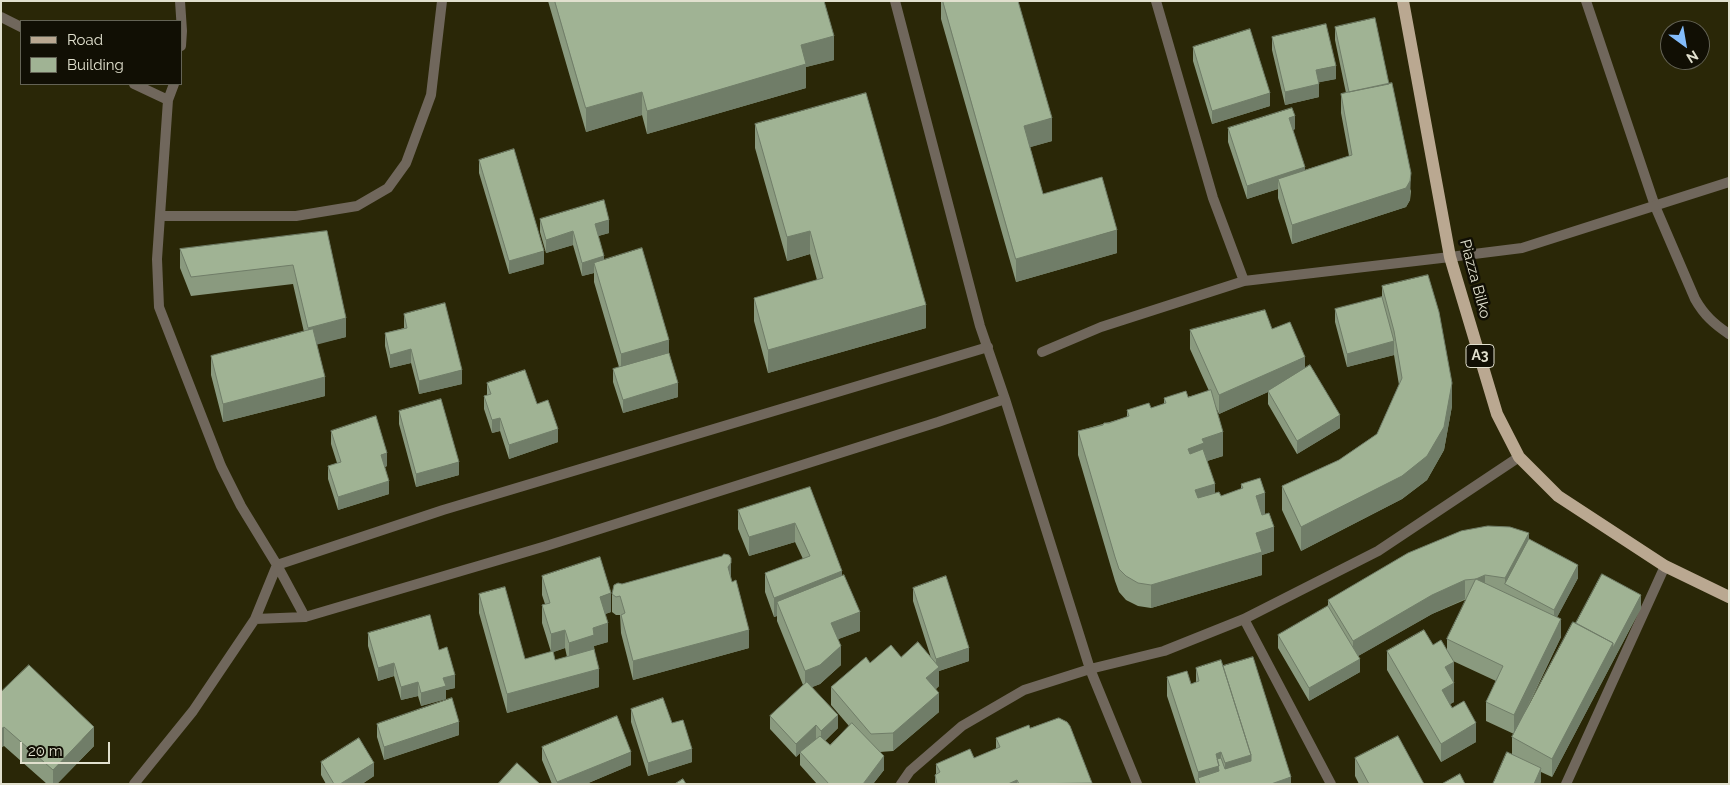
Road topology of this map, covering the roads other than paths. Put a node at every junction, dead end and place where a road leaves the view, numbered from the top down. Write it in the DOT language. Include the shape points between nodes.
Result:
graph roads {
  1 [pos="180,1"];
  2 [pos="442,1"];
  3 [pos="895,1"];
  4 [pos="1156,1"];
  5 [pos="1403,1"];
  6 [pos="1586,1"];
  7 [pos="1,17"];
  8 [pos="181,20"];
  9 [pos="20,26"];
  10 [pos="136,85"];
  11 [pos="174,85"];
  12 [pos="168,100"];
  13 [pos="1729,182"];
  14 [pos="1655,206"];
  15 [pos="160,216"];
  16 [pos="1450,257"];
  17 [pos="1244,281"];
  18 [pos="1729,334"];
  19 [pos="988,348"];
  20 [pos="1042,352"];
  21 [pos="1005,399"];
  22 [pos="1519,457"];
  23 [pos="277,565"];
  24 [pos="1665,566"];
  25 [pos="1729,597"];
  26 [pos="305,617"];
  27 [pos="1244,619"];
  28 [pos="255,620"];
  29 [pos="1090,668"];
  30 [pos="134,784"];
  31 [pos="901,784"];
  32 [pos="1137,784"];
  33 [pos="1330,784"];
  34 [pos="1566,784"];
  1 -- 8 [label="street"];
  2 -- 15 [label="street" via="431,95 406,163 388,188 357,206 296,216"];
  3 -- 19 [label="street"];
  4 -- 17 [label="street" via="1213,198"];
  5 -- 16 [label="main road, Piazza Bilko / A3"];
  6 -- 14 [label="street"];
  7 -- 9 [label="street"];
  10 -- 12 [label="street"];
  11 -- 12 [label="street"];
  12 -- 15 [label="street"];
  13 -- 14 [label="street"];
  14 -- 16 [label="street" via="1522,248"];
  14 -- 18 [label="street" via="1695,299 1712,323"];
  15 -- 23 [label="street" via="157,259 159,307 221,466"];
  16 -- 17 [label="street"];
  16 -- 22 [label="main road, Piazza Bilko / A3" via="1498,414"];
  17 -- 20 [label="street" via="1101,327"];
  19 -- 21 [label="street"];
  19 -- 23 [label="street" via="443,510"];
  21 -- 26 [label="street" via="555,543"];
  21 -- 29 [label="street"];
  22 -- 24 [label="main road, Piazza Bilko / A3" via="1558,496"];
  22 -- 27 [label="street" via="1378,551"];
  23 -- 26 [label="street"];
  23 -- 28 [label="street"];
  24 -- 25 [label="main road, Piazza Bilko / A3"];
  24 -- 34 [label="street"];
  26 -- 28 [label="street"];
  27 -- 29 [label="street" via="1164,652"];
  27 -- 33 [label="street"];
  28 -- 30 [label="street" via="193,711"];
  29 -- 31 [label="street" via="1024,690 962,726"];
  29 -- 32 [label="street"];
}
